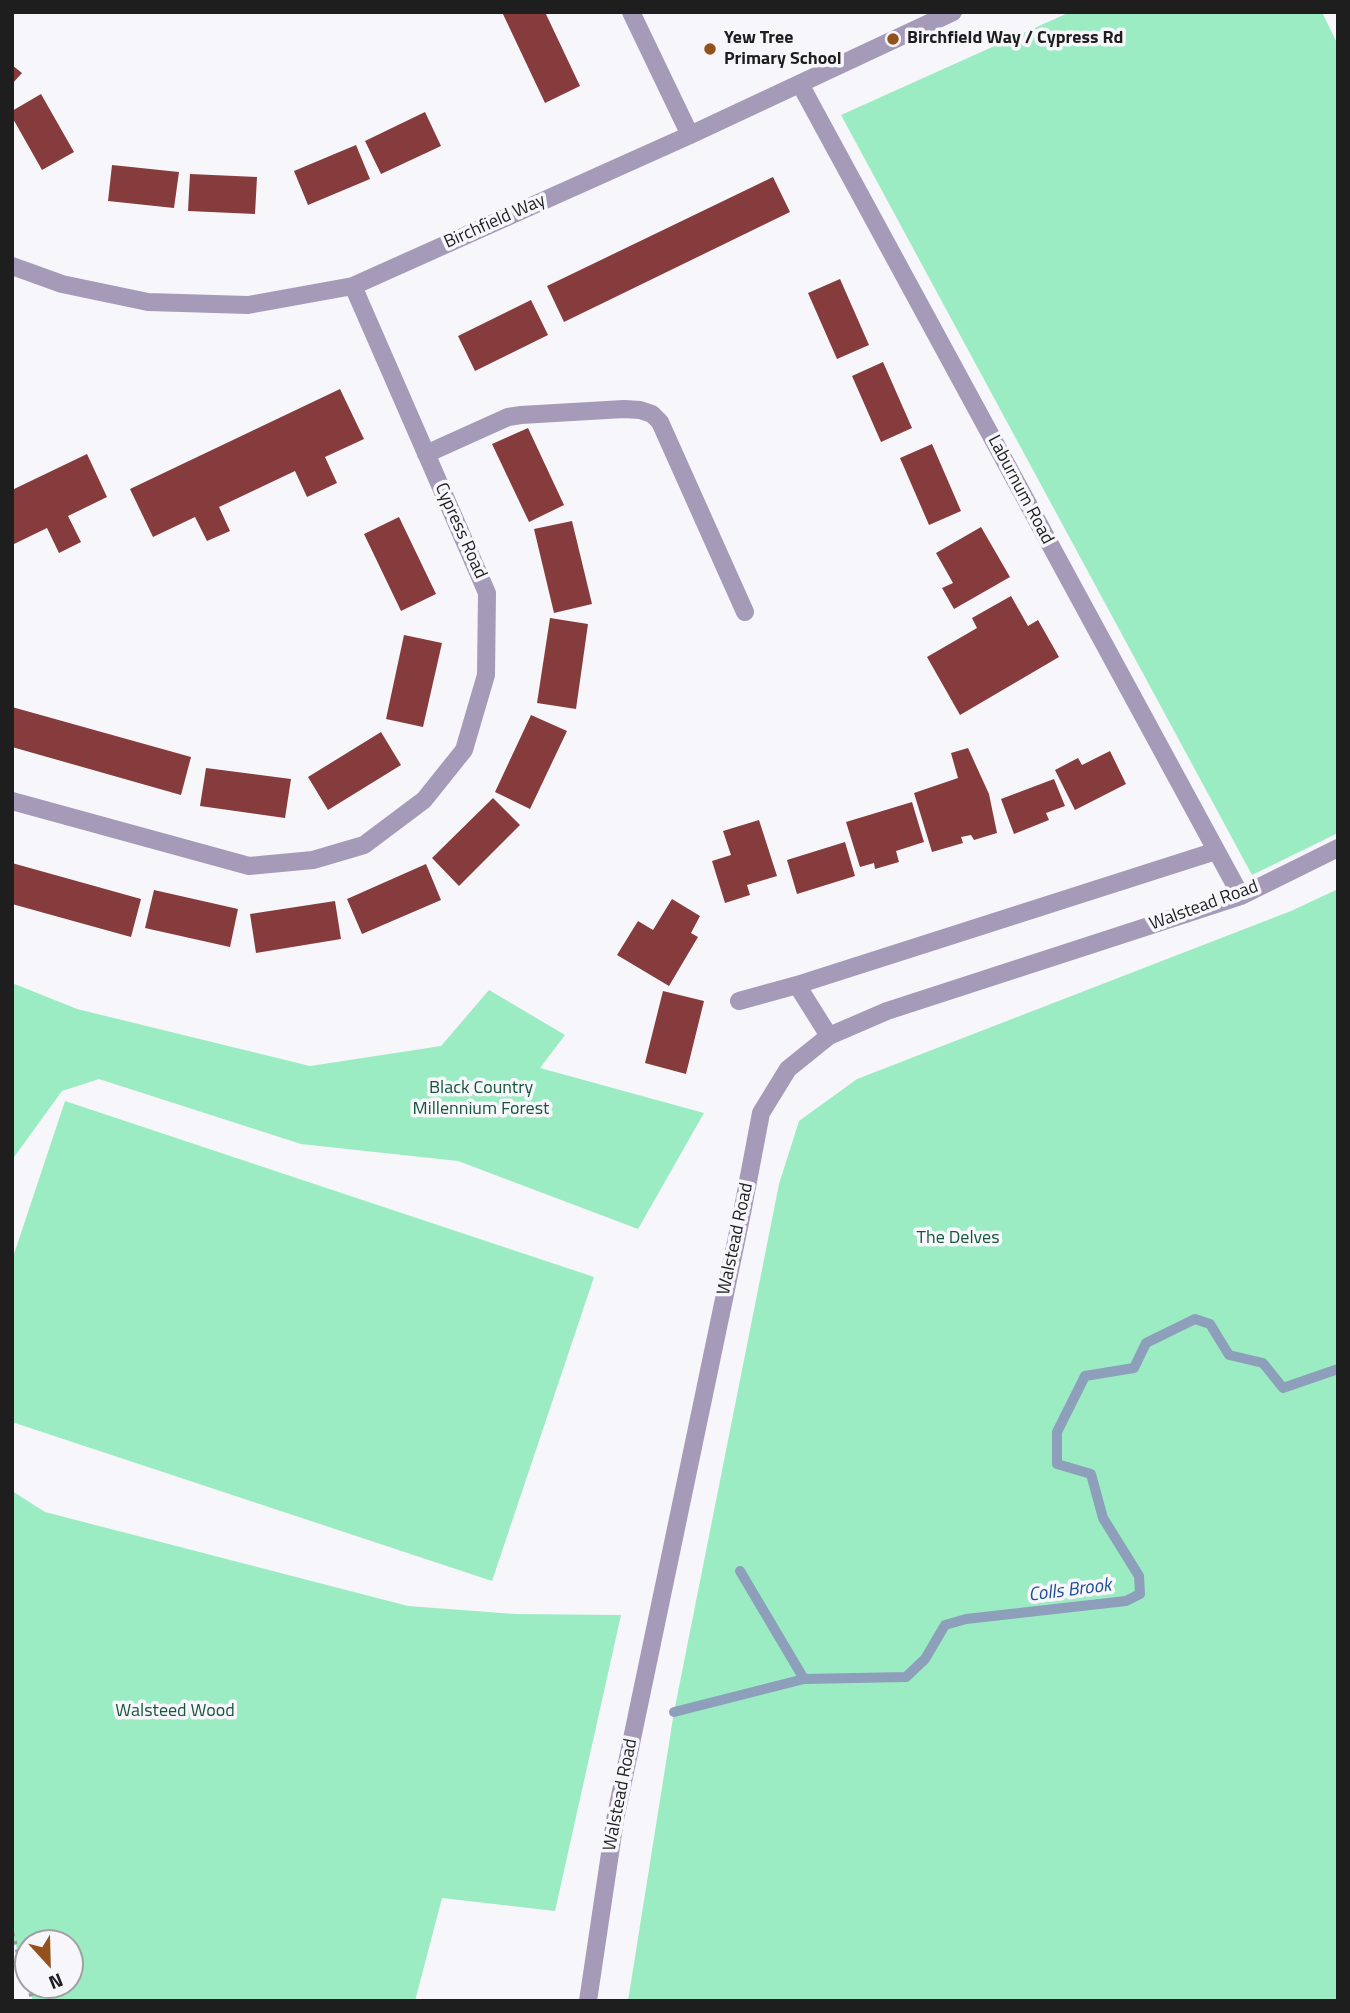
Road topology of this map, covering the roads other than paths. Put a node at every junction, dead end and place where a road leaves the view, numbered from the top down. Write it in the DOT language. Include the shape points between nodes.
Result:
graph roads {
  1 [pos="631,12"];
  2 [pos="953,12"];
  3 [pos="800,84"];
  4 [pos="690,135"];
  5 [pos="12,266"];
  6 [pos="352,286"];
  7 [pos="426,454"];
  8 [pos="745,612"];
  9 [pos="12,801"];
  10 [pos="1338,848"];
  11 [pos="1216,851"];
  12 [pos="1241,896"];
  13 [pos="797,985"];
  14 [pos="738,1001"];
  15 [pos="829,1036"];
  16 [pos="588,2001"];
  1 -- 4 [label="street"];
  2 -- 3 [label="street, Birchfield Way"];
  3 -- 4 [label="street, Birchfield Way"];
  3 -- 11 [label="street, Laburnum Road"];
  4 -- 6 [label="street, Birchfield Way"];
  5 -- 6 [label="street, Birchfield Way" via="62,284 148,302 248,305"];
  6 -- 7 [label="street, Cypress Road"];
  7 -- 8 [label="street" via="508,417 624,409 652,414 660,422"];
  7 -- 9 [label="street, Cypress Road" via="487,593 486,675 464,750 424,800 364,845 313,860 248,866"];
  10 -- 12 [label="street, Walstead Road"];
  11 -- 12 [label="street, Laburnum Road"];
  11 -- 13 [label="street"];
  12 -- 15 [label="street, Walstead Road" via="887,1011"];
  13 -- 14 [label="street"];
  13 -- 15 [label="street"];
  15 -- 16 [label="street, Walstead Road" via="788,1069 761,1113 615,1820"];
}
